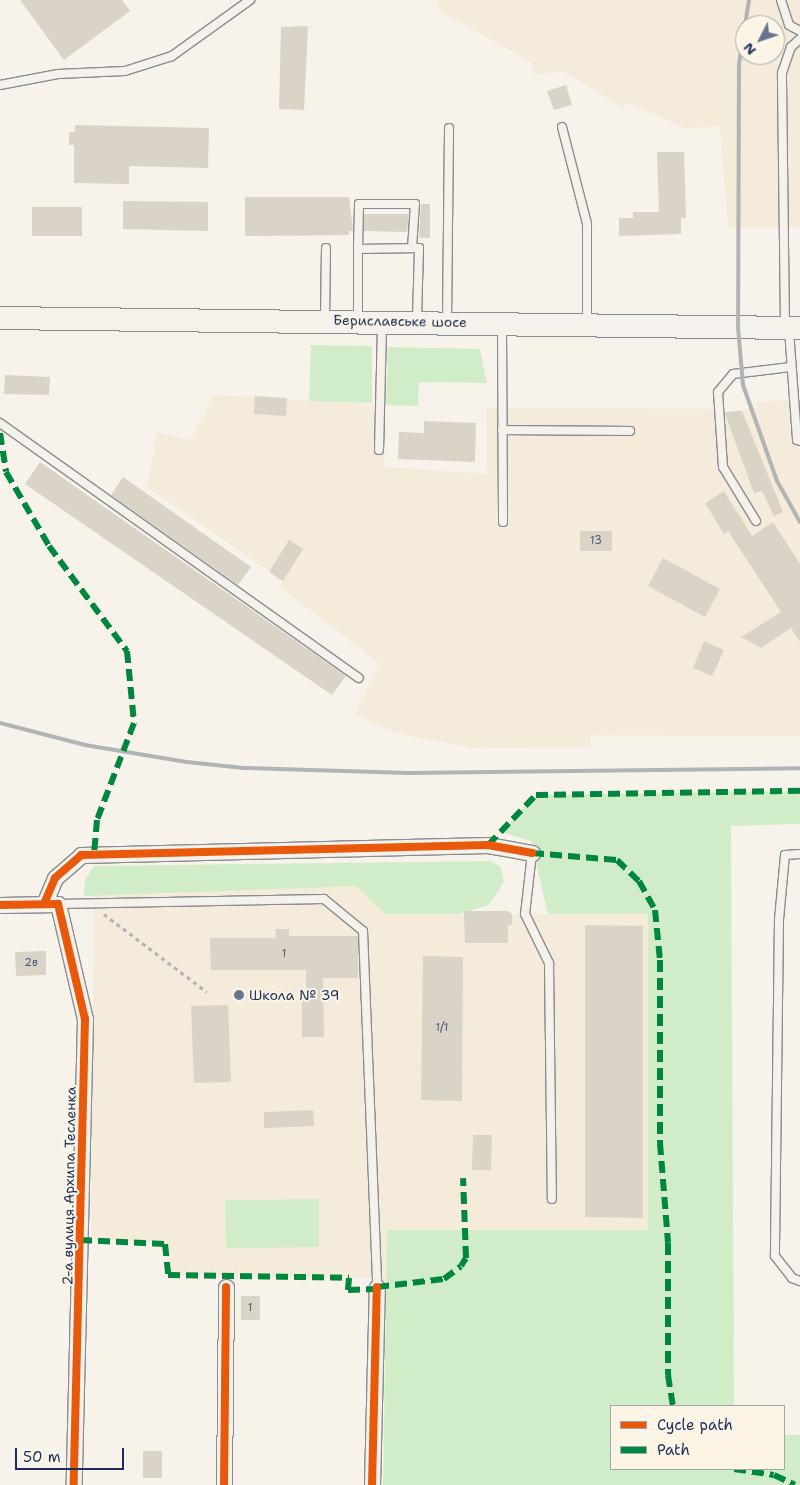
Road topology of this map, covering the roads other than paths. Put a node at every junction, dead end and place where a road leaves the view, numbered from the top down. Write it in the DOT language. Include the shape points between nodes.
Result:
graph roads {
  1 [pos="250,0"];
  2 [pos="781,0"];
  3 [pos="800,31"];
  4 [pos="800,39"];
  5 [pos="0,85"];
  6 [pos="562,127"];
  7 [pos="449,128"];
  8 [pos="326,248"];
  9 [pos="412,248"];
  10 [pos="358,249"];
  11 [pos="0,318"];
  12 [pos="324,320"];
  13 [pos="358,320"];
  14 [pos="382,321"];
  15 [pos="417,321"];
  16 [pos="447,322"];
  17 [pos="502,323"];
  18 [pos="587,324"];
  19 [pos="791,328"];
  20 [pos="791,368"];
  21 [pos="0,424"];
  22 [pos="502,430"];
  23 [pos="630,431"];
  24 [pos="800,441"];
  25 [pos="379,450"];
  26 [pos="756,521"];
  27 [pos="503,522"];
  28 [pos="359,678"];
  29 [pos="532,853"];
  30 [pos="800,854"];
  31 [pos="51,904"];
  32 [pos="0,905"];
  33 [pos="552,1200"];
  34 [pos="800,1281"];
  35 [pos="226,1287"];
  36 [pos="376,1287"];
  37 [pos="74,1485"];
  38 [pos="224,1485"];
  39 [pos="372,1485"];
  1 -- 5 [label="lane" via="172,56 125,71 58,74"];
  2 -- 3 [label="lane" via="789,25"];
  4 -- 19 [label="lane" via="792,47 782,73"];
  6 -- 18 [label="lane" via="588,224"];
  7 -- 16 [label="lane"];
  8 -- 12 [label="lane"];
  9 -- 10 [label="lane"];
  9 -- 10 [label="lane" via="415,204 359,204"];
  9 -- 15 [label="lane" via="419,248"];
  10 -- 13 [label="lane"];
  11 -- 12 [label="main road, Бериславське шосе"];
  12 -- 13 [label="main road, Бериславське шосе"];
  13 -- 14 [label="main road, Бериславське шосе"];
  14 -- 15 [label="main road, Бериславське шосе"];
  14 -- 25 [label="lane"];
  15 -- 16 [label="main road, Бериславське шосе"];
  16 -- 17 [label="main road, Бериславське шосе"];
  17 -- 18 [label="main road, Бериславське шосе"];
  17 -- 22 [label="lane"];
  18 -- 19 [label="main road, Бериславське шосе"];
  19 -- 20 [label="lane"];
  20 -- 24 [label="lane" via="796,440"];
  20 -- 26 [label="lane" via="734,374 718,392 723,467"];
  21 -- 28 [label="lane"];
  22 -- 23 [label="lane"];
  22 -- 27 [label="lane"];
  29 -- 31 [label="street" via="488,845 82,855 55,878"];
  29 -- 33 [label="lane" via="525,914 549,963"];
  30 -- 34 [label="lane" via="785,855 779,920 775,1256 792,1278"];
  31 -- 32 [label="street"];
  31 -- 36 [label="lane" via="324,899 363,931"];
  31 -- 37 [label="street, 2-а вулиця Архипа Тесленка" via="85,1020"];
  35 -- 38 [label="street"];
  36 -- 39 [label="street"];
}
